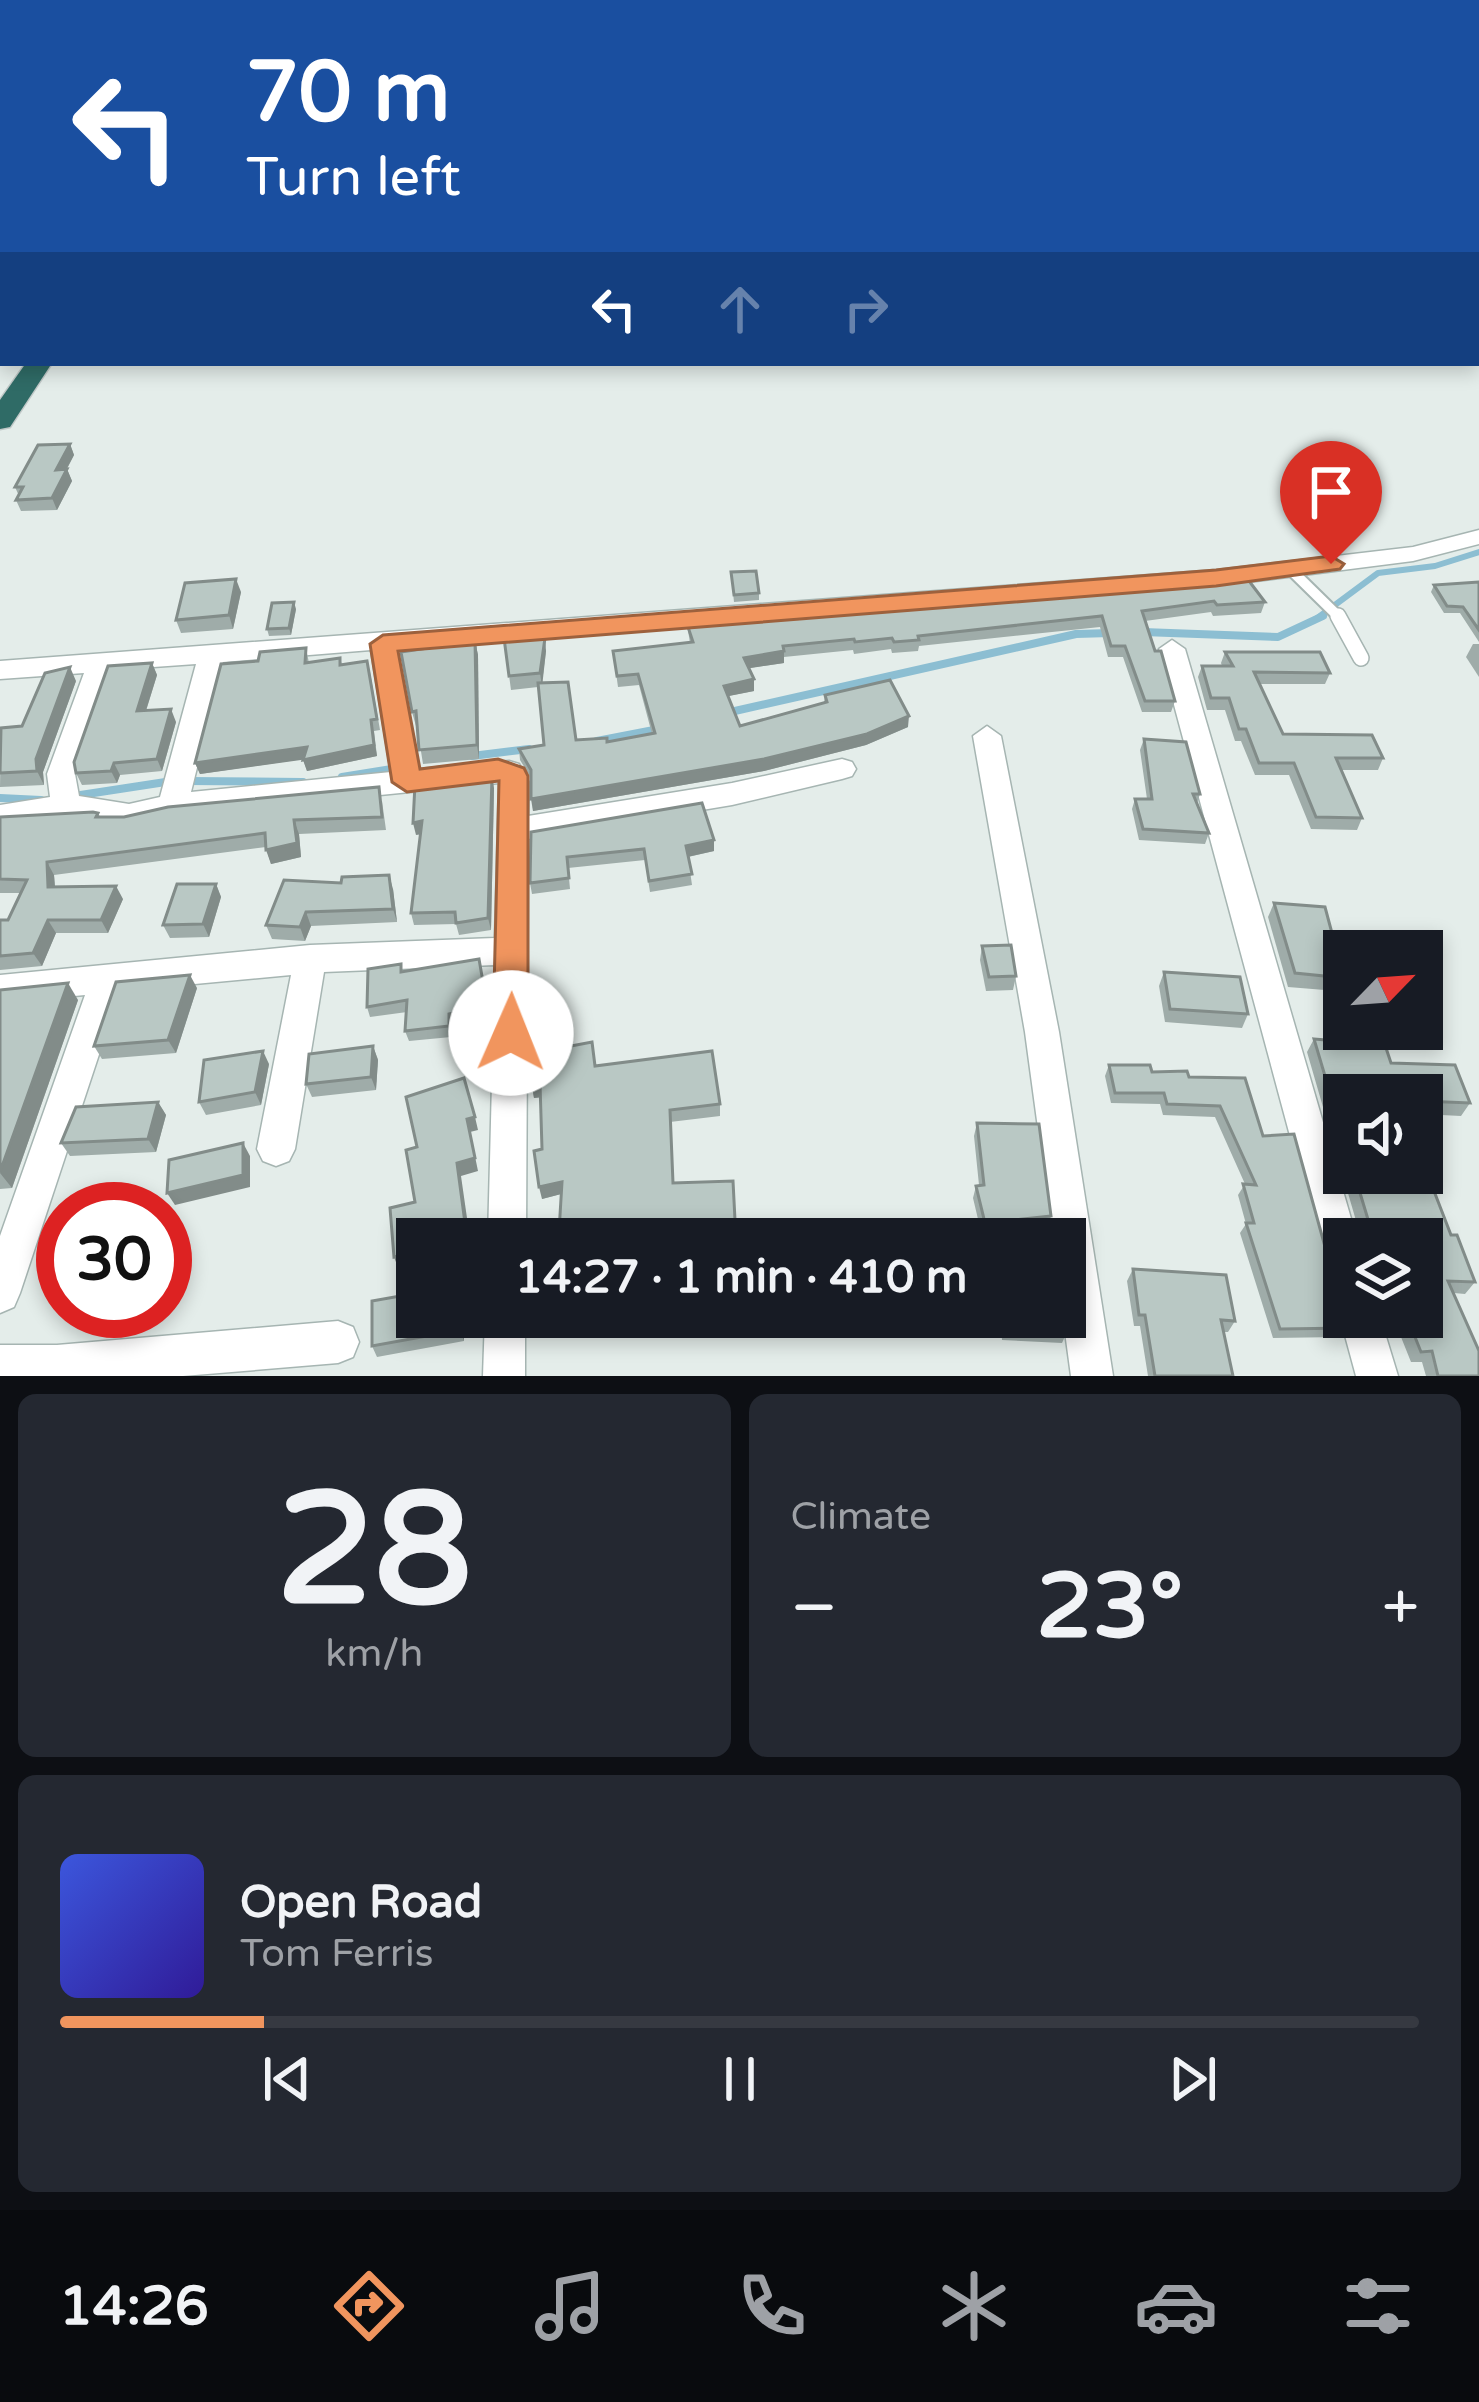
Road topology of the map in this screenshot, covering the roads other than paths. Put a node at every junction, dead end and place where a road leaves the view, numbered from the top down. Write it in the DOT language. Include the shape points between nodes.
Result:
graph roads {
  1 [pos="37,366"];
  2 [pos="0,421"];
  3 [pos="1479,537"];
  4 [pos="1291,568"];
  5 [pos="383,644"];
  6 [pos="1172,649"];
  7 [pos="211,657"];
  8 [pos="1361,658"];
  9 [pos="100,665"];
  10 [pos="0,670"];
  11 [pos="987,736"];
  12 [pos="842,769"];
  13 [pos="405,770"];
  14 [pos="177,790"];
  15 [pos="64,799"];
  16 [pos="0,816"];
  17 [pos="513,830"];
  18 [pos="513,951"];
  19 [pos="310,959"];
  20 [pos="108,978"];
  21 [pos="0,989"];
  22 [pos="276,1149"];
  23 [pos="507,1218"];
  24 [pos="1332,1218"];
  25 [pos="0,1293"];
  26 [pos="505,1338"];
  27 [pos="1366,1338"];
  28 [pos="338,1342"];
  29 [pos="0,1366"];
  30 [pos="504,1376"];
  31 [pos="1092,1376"];
  32 [pos="1377,1376"];
  1 -- 2 [label="highway"];
  3 -- 4 [label="street" via="1413,554"];
  4 -- 5 [label="street"];
  4 -- 8 [label="lane" via="1340,618"];
  5 -- 7 [label="street"];
  5 -- 13 [label="street"];
  6 -- 24 [label="street"];
  7 -- 9 [label="street"];
  7 -- 14 [label="street"];
  9 -- 10 [label="street"];
  9 -- 15 [label="street" via="61,774"];
  11 -- 31 [label="street" via="1042,1032"];
  12 -- 17 [label="street"];
  13 -- 14 [label="street"];
  13 -- 17 [label="street" via="509,771"];
  14 -- 15 [label="street" via="129,815"];
  15 -- 16 [label="street"];
  17 -- 18 [label="street"];
  18 -- 19 [label="street"];
  18 -- 23 [label="street"];
  19 -- 20 [label="street"];
  19 -- 22 [label="street"];
  20 -- 21 [label="street"];
  20 -- 25 [label="street"];
  26 -- 30 [label="street"];
  27 -- 32 [label="street"];
  28 -- 29 [label="street"];
}
